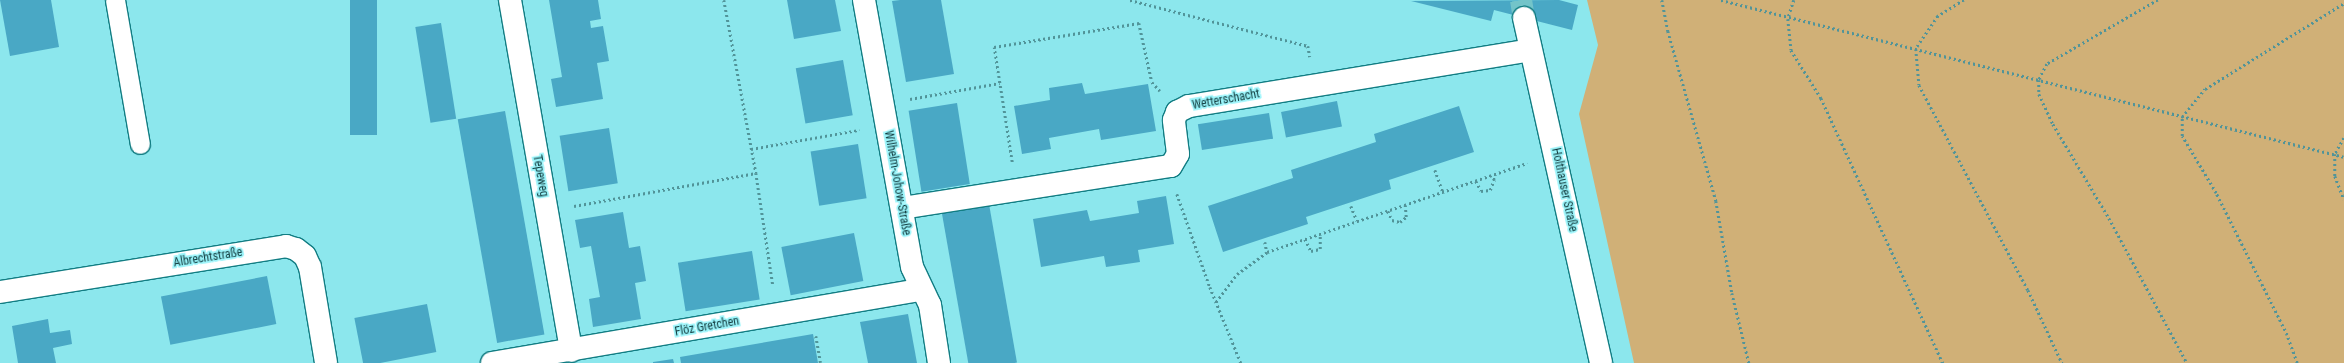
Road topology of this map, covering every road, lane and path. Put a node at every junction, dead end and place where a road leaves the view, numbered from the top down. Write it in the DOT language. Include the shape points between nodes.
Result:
graph roads {
  1 [pos="115,0"];
  2 [pos="510,0"];
  3 [pos="724,0"];
  4 [pos="864,0"];
  5 [pos="1130,0"];
  6 [pos="1662,0"];
  7 [pos="1721,0"];
  8 [pos="1794,0"];
  9 [pos="1964,0"];
  10 [pos="2158,0"];
  11 [pos="2344,3"];
  12 [pos="1524,18"];
  13 [pos="1788,19"];
  14 [pos="1530,50"];
  15 [pos="1916,50"];
  16 [pos="2039,80"];
  17 [pos="1000,83"];
  18 [pos="1315,85"];
  19 [pos="883,104"];
  20 [pos="1177,112"];
  21 [pos="2182,117"];
  22 [pos="887,125"];
  23 [pos="2344,138"];
  24 [pos="140,144"];
  25 [pos="751,149"];
  26 [pos="1556,153"];
  27 [pos="2335,154"];
  28 [pos="2344,157"];
  29 [pos="1167,167"];
  30 [pos="1435,170"];
  31 [pos="756,173"];
  32 [pos="1492,175"];
  33 [pos="1476,180"];
  34 [pos="1016,190"];
  35 [pos="1443,192"];
  36 [pos="2344,199"];
  37 [pos="1405,205"];
  38 [pos="1351,206"];
  39 [pos="902,208"];
  40 [pos="546,211"];
  41 [pos="1388,211"];
  42 [pos="1357,221"];
  43 [pos="1320,234"];
  44 [pos="1305,239"];
  45 [pos="1264,242"];
  46 [pos="1267,252"];
  47 [pos="921,290"];
  48 [pos="0,292"];
  49 [pos="1216,302"];
  50 [pos="778,314"];
  51 [pos="570,351"];
  52 [pos="326,363"];
  53 [pos="492,363"];
  54 [pos="939,363"];
  55 [pos="1241,363"];
  56 [pos="1601,363"];
  57 [pos="1749,363"];
  58 [pos="1943,363"];
  59 [pos="2062,363"];
  60 [pos="2187,363"];
  61 [pos="2297,363"];
  1 -- 24 [label="lane"];
  2 -- 40 [label="street, Tepeweg"];
  3 -- 25 [label="path"];
  4 -- 19 [label="street, Wilhelm-Johow-Straße"];
  5 -- 18 [label="path" via="1308,46"];
  6 -- 57 [label="path" via="1716,201 1732,293"];
  7 -- 13 [label="path"];
  8 -- 13 [label="path"];
  9 -- 15 [label="path" via="1938,16"];
  10 -- 16 [label="path" via="2060,55 2047,64"];
  11 -- 21 [label="path" via="2205,90"];
  12 -- 14 [label="street, Holthauser Straße"];
  13 -- 15 [label="path"];
  13 -- 58 [label="path" via="1791,50 1821,98"];
  14 -- 18 [label="street, Wetterschacht"];
  14 -- 26 [label="street, Holthauser Straße"];
  15 -- 16 [label="path"];
  15 -- 59 [label="path" via="1919,85 2028,290"];
  16 -- 21 [label="path"];
  16 -- 60 [label="path" via="2039,94 2053,124 2109,218"];
  17 -- 19 [label="path"];
  17 -- 20 [label="path" via="994,47 1140,23 1152,82"];
  17 -- 34 [label="path"];
  18 -- 20 [label="street, Wetterschacht" via="1189,106"];
  19 -- 22 [label="street, Wilhelm-Johow-Straße"];
  20 -- 29 [label="street, Wetterschacht" via="1174,120 1178,154 1171,166"];
  21 -- 27 [label="path"];
  21 -- 61 [label="path" via="2182,136 2216,193 2288,335"];
  22 -- 25 [label="path"];
  22 -- 39 [label="street, Wilhelm-Johow-Straße"];
  23 -- 27 [label="path"];
  25 -- 31 [label="path"];
  26 -- 32 [label="path"];
  26 -- 56 [label="street, Holthauser Straße"];
  27 -- 28 [label="path"];
  27 -- 36 [label="path" via="2335,176"];
  29 -- 34 [label="street"];
  29 -- 49 [label="path"];
  30 -- 35 [label="path"];
  31 -- 40 [label="path"];
  31 -- 50 [label="path"];
  32 -- 33 [label="path"];
  32 -- 33 [label="path" via="1493,186 1486,192 1482,191"];
  33 -- 35 [label="path"];
  34 -- 39 [label="street"];
  35 -- 37 [label="path"];
  37 -- 41 [label="path"];
  37 -- 41 [label="path" via="1406,217 1400,222 1392,220"];
  38 -- 42 [label="path"];
  39 -- 47 [label="street, Wilhelm-Johow-Straße" via="912,267"];
  40 -- 51 [label="street, Tepeweg"];
  41 -- 42 [label="path"];
  42 -- 43 [label="path"];
  43 -- 44 [label="path"];
  43 -- 44 [label="path" via="1320,249 1311,251"];
  44 -- 46 [label="path"];
  45 -- 46 [label="path"];
  46 -- 49 [label="path" via="1236,274"];
  47 -- 50 [label="street, Flöz Gretchen"];
  47 -- 54 [label="street, Wilhelm-Johow-Straße" via="930,305"];
  48 -- 52 [label="street, Albrechtstraße" via="286,246 296,248 305,256 310,268"];
  49 -- 55 [label="path"];
  50 -- 51 [label="street, Flöz Gretchen"];
  51 -- 53 [label="street, Flöz Gretchen"];
}
